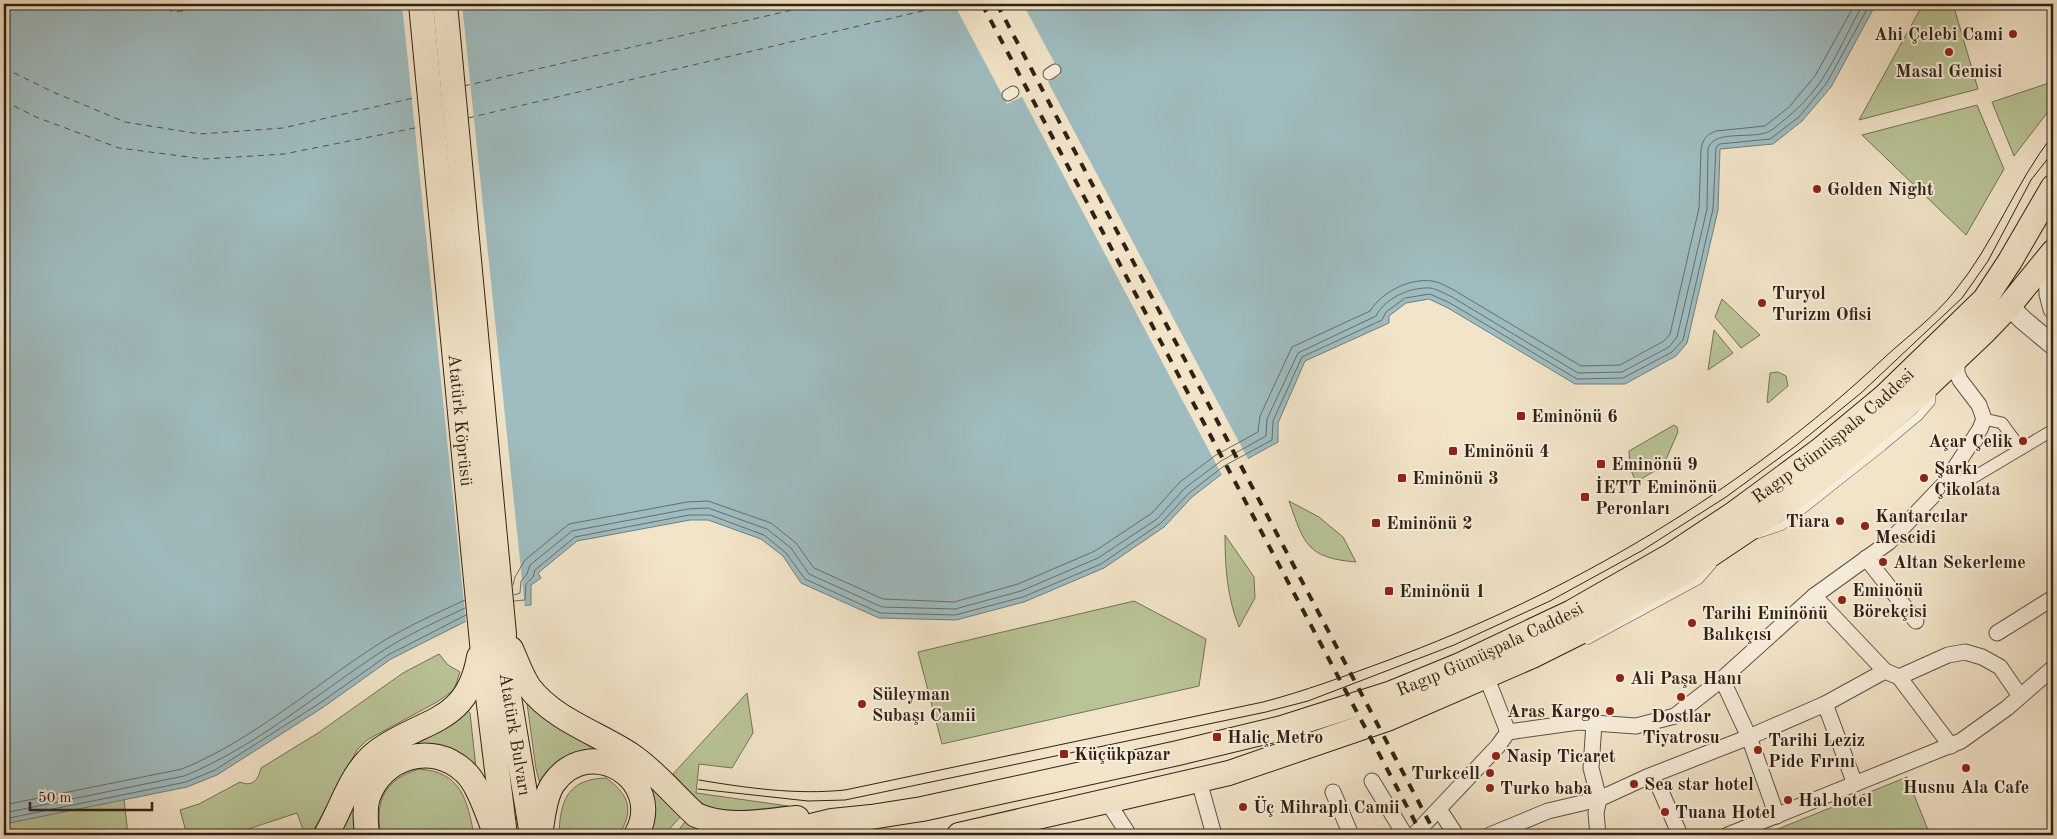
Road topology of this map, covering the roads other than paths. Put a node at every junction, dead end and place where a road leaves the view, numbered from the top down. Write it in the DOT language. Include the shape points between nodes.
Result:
graph roads {
  1 [pos="421,4"];
  2 [pos="445,4"];
  3 [pos="2053,187"];
  4 [pos="2018,246"];
  5 [pos="2051,256"];
  6 [pos="2009,306"];
  7 [pos="2053,309"];
  8 [pos="2053,345"];
  9 [pos="1957,358"];
  10 [pos="1924,375"];
  11 [pos="1984,419"];
  12 [pos="2053,430"];
  13 [pos="2021,449"];
  14 [pos="1945,483"];
  15 [pos="1731,541"];
  16 [pos="1866,558"];
  17 [pos="1814,596"];
  18 [pos="2053,598"];
  19 [pos="1916,621"];
  20 [pos="1997,632"];
  21 [pos="493,635"];
  22 [pos="1578,646"];
  23 [pos="2053,668"];
  24 [pos="1892,674"];
  25 [pos="1495,676"];
  26 [pos="1722,679"];
  27 [pos="2020,696"];
  28 [pos="1825,704"];
  29 [pos="1594,723"];
  30 [pos="1508,732"];
  31 [pos="1749,737"];
  32 [pos="1951,746"];
  33 [pos="1199,781"];
  34 [pos="1372,781"];
  35 [pos="1855,784"];
  36 [pos="1660,789"];
  37 [pos="1333,792"];
  38 [pos="1599,799"];
  39 [pos="1107,801"];
  40 [pos="1439,809"];
  41 [pos="1776,816"];
  42 [pos="832,821"];
  43 [pos="1021,829"];
  44 [pos="326,835"];
  45 [pos="367,835"];
  46 [pos="496,835"];
  47 [pos="505,835"];
  48 [pos="532,835"];
  49 [pos="540,835"];
  50 [pos="636,835"];
  51 [pos="774,835"];
  52 [pos="959,835"];
  53 [pos="1129,835"];
  54 [pos="1214,835"];
  55 [pos="1351,835"];
  56 [pos="1405,835"];
  57 [pos="1414,835"];
  58 [pos="1456,835"];
  59 [pos="1490,835"];
  60 [pos="1598,835"];
  61 [pos="1680,835"];
  62 [pos="1728,835"];
  1 -- 21 [label="main road, Atatürk Köprüsü"];
  2 -- 21 [label="main road, Atatürk Köprüsü"];
  3 -- 4 [label="main road, Ragıp Gümüşpala Caddesi"];
  4 -- 6 [label="main road"];
  4 -- 10 [label="main road, Ragıp Gümüşpala Caddesi" via="1985,299"];
  5 -- 6 [label="main road, Ragıp Gümüşpala Caddesi"];
  5 -- 7 [label="street"];
  6 -- 8 [label="street"];
  6 -- 9 [label="main road, Ragıp Gümüşpala Caddesi"];
  9 -- 10 [label="main road, Ragıp Gümüşpala Caddesi"];
  9 -- 11 [label="street" via="1960,380 1979,406"];
  10 -- 15 [label="main road, Ragıp Gümüşpala Caddesi" via="1825,475"];
  10 -- 42 [label="main road, Ragıp Gümüşpala Caddesi" via="1884,397 1778,483 1670,556 1572,612 1460,665 1389,694 1282,728 1178,753 922,809"];
  11 -- 13 [label="street" via="2002,423"];
  11 -- 14 [label="street"];
  12 -- 13 [label="street"];
  13 -- 14 [label="street" via="1969,480"];
  14 -- 16 [label="street" via="1889,542"];
  15 -- 22 [label="lane" via="1699,580"];
  15 -- 25 [label="main road, Ragıp Gümüşpala Caddesi" via="1646,596"];
  16 -- 17 [label="street"];
  16 -- 19 [label="street"];
  17 -- 24 [label="street"];
  17 -- 26 [label="street"];
  18 -- 20 [label="street"];
  21 -- 42 [label="main road" via="544,702 636,759 696,814 742,823 803,818"];
  21 -- 44 [label="main road" via="464,699 446,714 378,751 355,779"];
  21 -- 47 [label="main road, Atatürk Köprüsü"];
  21 -- 48 [label="main road, Atatürk Bulvarı" via="507,684"];
  23 -- 27 [label="street"];
  24 -- 27 [label="street" via="1965,652 2000,667"];
  24 -- 28 [label="street"];
  24 -- 32 [label="street"];
  25 -- 30 [label="street"];
  25 -- 33 [label="main road, Ragıp Gümüşpala Caddesi" via="1320,743"];
  26 -- 29 [label="street" via="1675,716 1636,726"];
  26 -- 31 [label="street"];
  27 -- 32 [label="street" via="1961,742"];
  28 -- 31 [label="street"];
  28 -- 35 [label="street"];
  29 -- 30 [label="street"];
  29 -- 38 [label="street" via="1591,768"];
  30 -- 40 [label="street"];
  31 -- 38 [label="street"];
  31 -- 41 [label="street"];
  32 -- 35 [label="street"];
  33 -- 39 [label="main road, Ragıp Gümüşpala Caddesi"];
  33 -- 54 [label="street"];
  34 -- 56 [label="street"];
  35 -- 41 [label="street"];
  36 -- 61 [label="street"];
  37 -- 55 [label="street"];
  38 -- 59 [label="street" via="1548,811"];
  38 -- 60 [label="street" via="1596,813"];
  39 -- 43 [label="main road, Ragıp Gümüşpala Caddesi"];
  39 -- 53 [label="street"];
  40 -- 57 [label="street"];
  40 -- 58 [label="street"];
  41 -- 62 [label="street"];
  42 -- 51 [label="main road, Ragıp Gümüşpala Caddesi"];
  43 -- 52 [label="main road, Ragıp Gümüşpala Caddesi"];
  45 -- 46 [label="main road" via="367,799 374,783 397,761 428,755 442,757 468,775"];
  49 -- 50 [label="main road" via="552,784 575,764 591,761 618,767 634,783 642,798 642,821"];
}
